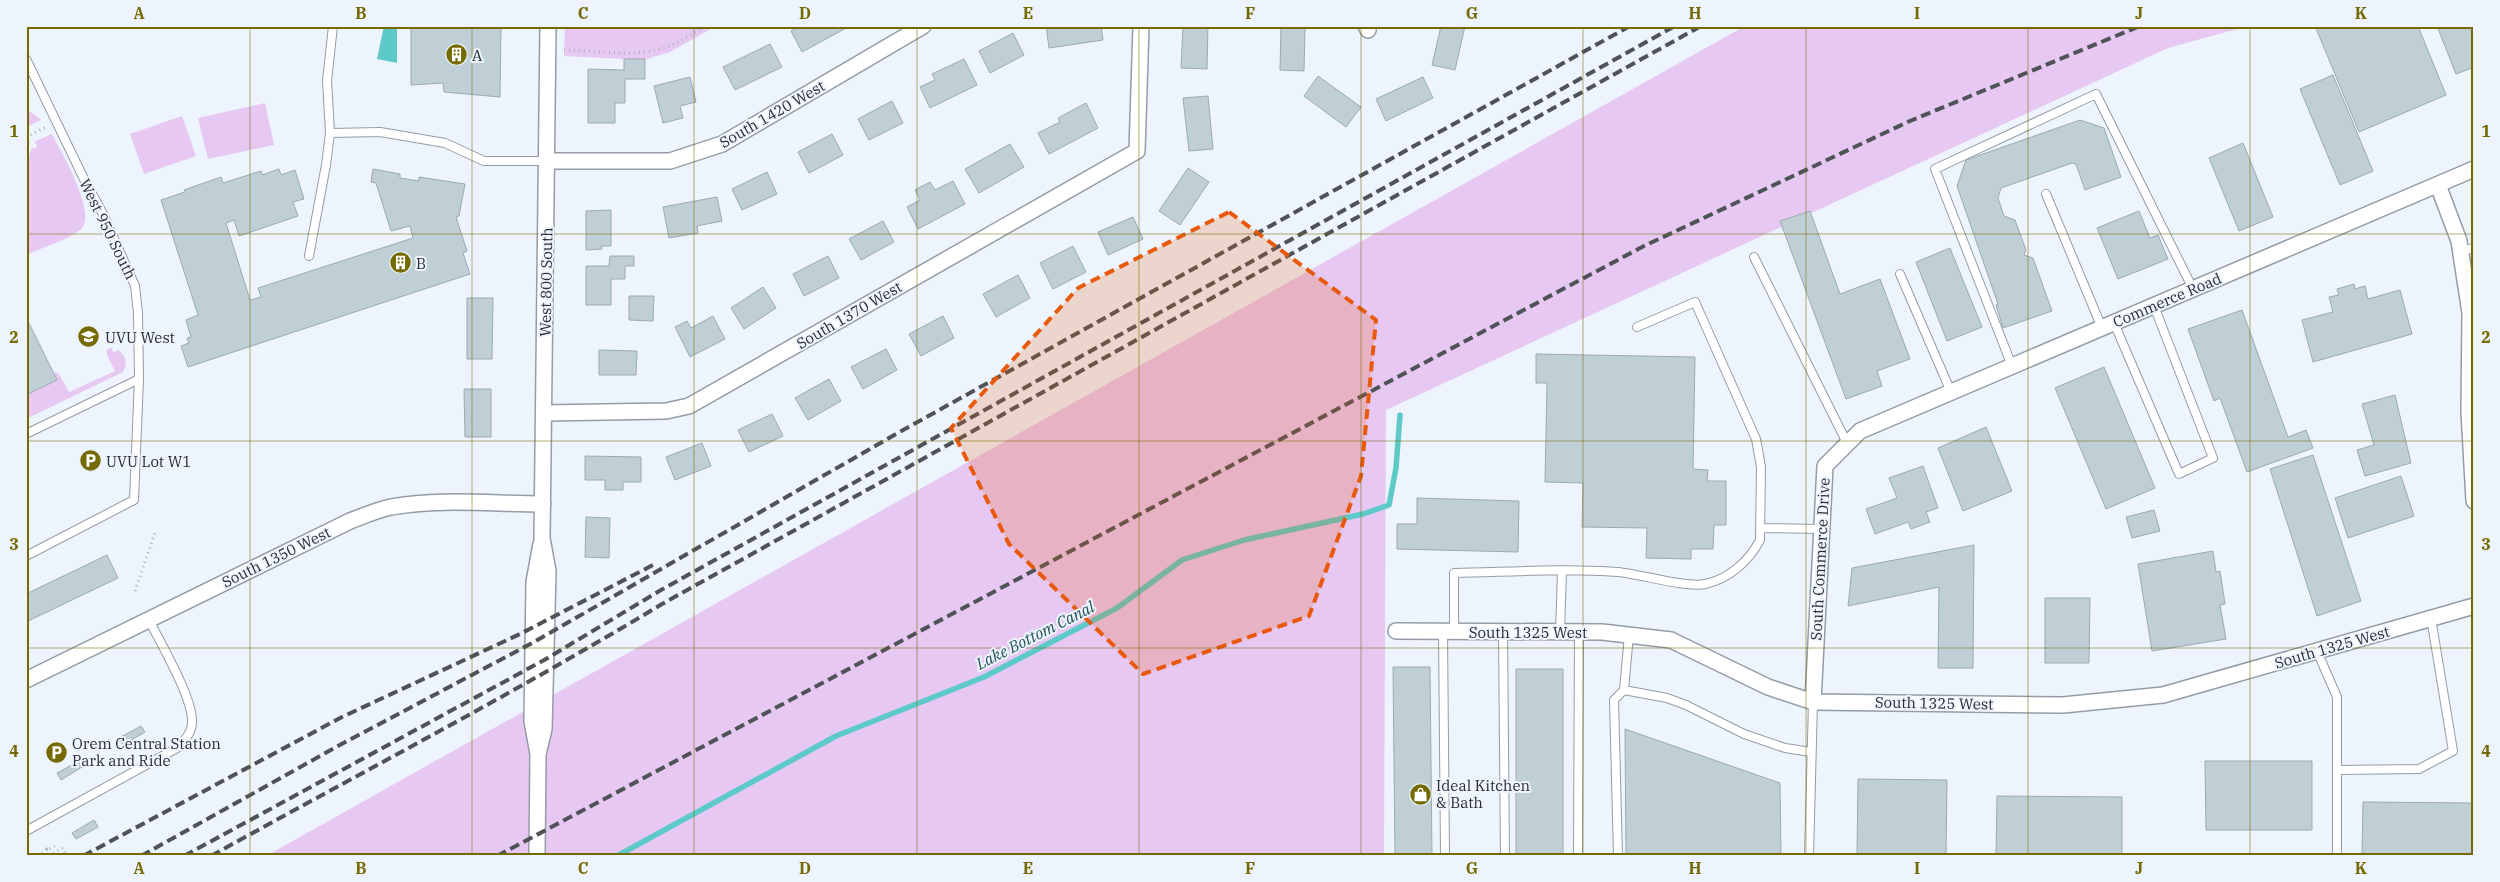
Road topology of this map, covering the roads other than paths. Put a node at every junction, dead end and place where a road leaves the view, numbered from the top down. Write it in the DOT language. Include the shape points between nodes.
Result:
graph roads {
  1 [pos="333,26"];
  2 [pos="548,26"];
  3 [pos="923,26"];
  4 [pos="1141,26"];
  5 [pos="26,59"];
  6 [pos="330,133"];
  7 [pos="547,161"];
  8 [pos="2474,169"];
  9 [pos="2438,185"];
  10 [pos="2046,194"];
  11 [pos="2467,250"];
  12 [pos="309,256"];
  13 [pos="1754,257"];
  14 [pos="1900,274"];
  15 [pos="2193,289"];
  16 [pos="2154,306"];
  17 [pos="2108,325"];
  18 [pos="1638,327"];
  19 [pos="2012,366"];
  20 [pos="138,379"];
  21 [pos="1951,392"];
  22 [pos="544,413"];
  23 [pos="1860,431"];
  24 [pos="26,434"];
  25 [pos="1847,443"];
  26 [pos="2474,501"];
  27 [pos="542,504"];
  28 [pos="1760,528"];
  29 [pos="1822,529"];
  30 [pos="26,556"];
  31 [pos="1562,571"];
  32 [pos="2474,606"];
  33 [pos="2431,618"];
  34 [pos="149,620"];
  35 [pos="1396,631"];
  36 [pos="1449,631"];
  37 [pos="1503,632"];
  38 [pos="1560,632"];
  39 [pos="1579,632"];
  40 [pos="1629,635"];
  41 [pos="2318,651"];
  42 [pos="26,680"];
  43 [pos="1624,690"];
  44 [pos="1813,702"];
  45 [pos="1811,752"];
  46 [pos="2337,770"];
  47 [pos="26,831"];
  48 [pos="537,856"];
  49 [pos="1445,856"];
  50 [pos="1505,856"];
  51 [pos="1578,856"];
  52 [pos="1618,856"];
  53 [pos="1809,856"];
  54 [pos="2337,856"];
  1 -- 6 [label="lane" via="327,81"];
  2 -- 7 [label="street, West 800 South"];
  3 -- 7 [label="street, South 1420 West" via="722,144 670,161"];
  4 -- 22 [label="street, South 1370 West" via="1137,151 689,406 666,411"];
  5 -- 20 [label="lane, West 950 South" via="135,286"];
  6 -- 7 [label="lane" via="380,132 445,143 484,161"];
  6 -- 12 [label="lane"];
  7 -- 22 [label="street, West 800 South"];
  8 -- 9 [label="street, Commerce Road"];
  9 -- 11 [label="street"];
  9 -- 15 [label="street, Commerce Road"];
  10 -- 17 [label="lane"];
  11 -- 26 [label="street"];
  13 -- 25 [label="lane"];
  14 -- 21 [label="lane"];
  15 -- 16 [label="street, Commerce Road"];
  15 -- 19 [label="lane" via="2096,94 1935,169"];
  16 -- 17 [label="street, Commerce Road"];
  16 -- 17 [label="lane" via="2213,458 2179,474"];
  17 -- 19 [label="street, Commerce Road"];
  18 -- 28 [label="lane" via="1695,302 1756,439 1761,467"];
  19 -- 21 [label="street, Commerce Road"];
  20 -- 24 [label="lane"];
  20 -- 30 [label="lane, West 950 South" via="134,500"];
  21 -- 23 [label="street, Commerce Road"];
  22 -- 27 [label="street, West 800 South"];
  23 -- 25 [label="street, South Commerce Drive"];
  25 -- 29 [label="street, South Commerce Drive" via="1825,466"];
  27 -- 34 [label="street, South 1350 West" via="429,503 389,508 350,521"];
  27 -- 48 [label="street, West 800 South" via="542,538 548,571 544,729 538,754"];
  28 -- 29 [label="lane"];
  28 -- 31 [label="lane" via="1760,540 1746,561 1718,580 1704,584 1620,572"];
  29 -- 44 [label="street, South Commerce Drive"];
  31 -- 36 [label="lane" via="1454,573"];
  31 -- 38 [label="lane"];
  32 -- 33 [label="street, South 1325 West"];
  33 -- 41 [label="street, South 1325 West"];
  33 -- 46 [label="lane" via="2453,751 2418,769"];
  34 -- 42 [label="street, South 1350 West"];
  34 -- 47 [label="lane" via="192,708 192,724 187,738 177,748"];
  35 -- 36 [label="street, South 1325 West"];
  36 -- 37 [label="street, South 1325 West"];
  36 -- 49 [label="lane"];
  37 -- 38 [label="street, South 1325 West"];
  37 -- 50 [label="lane"];
  38 -- 39 [label="street, South 1325 West"];
  39 -- 40 [label="street, South 1325 West"];
  39 -- 51 [label="lane"];
  40 -- 43 [label="lane"];
  40 -- 44 [label="street, South 1325 West" via="1670,640 1768,687"];
  41 -- 44 [label="street, South 1325 West" via="2163,695 2072,704"];
  41 -- 46 [label="lane" via="2338,697"];
  43 -- 45 [label="lane" via="1667,698 1744,734 1785,748"];
  43 -- 52 [label="lane" via="1614,700"];
  44 -- 45 [label="lane"];
  45 -- 53 [label="lane"];
  46 -- 54 [label="lane"];
}
